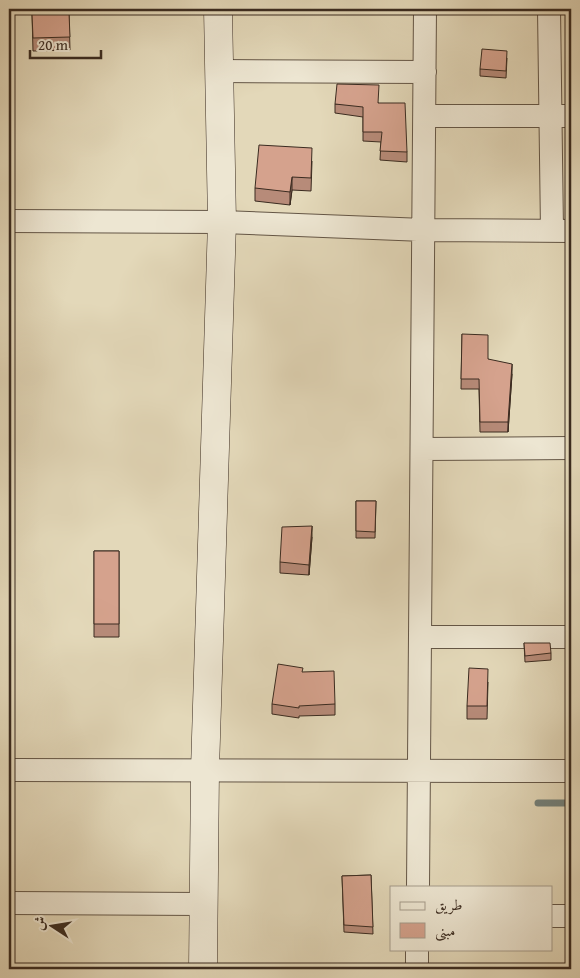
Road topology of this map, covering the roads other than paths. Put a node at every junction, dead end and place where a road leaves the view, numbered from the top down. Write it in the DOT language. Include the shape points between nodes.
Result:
graph roads {
  1 [pos="218,9"];
  2 [pos="425,9"];
  3 [pos="549,9"];
  4 [pos="220,71"];
  5 [pos="425,72"];
  6 [pos="425,116"];
  7 [pos="561,116"];
  8 [pos="9,221"];
  9 [pos="222,222"];
  10 [pos="424,230"];
  11 [pos="562,231"];
  12 [pos="571,448"];
  13 [pos="422,449"];
  14 [pos="420,637"];
  15 [pos="571,637"];
  16 [pos="9,770"];
  17 [pos="205,770"];
  18 [pos="419,772"];
  19 [pos="571,772"];
  20 [pos="418,886"];
  21 [pos="9,903"];
  22 [pos="203,904"];
  23 [pos="552,916"];
  24 [pos="571,916"];
  25 [pos="418,950"];
  26 [pos="202,969"];
  27 [pos="417,969"];
  1 -- 4 [label="street"];
  2 -- 5 [label="street"];
  3 -- 7 [label="street"];
  4 -- 5 [label="street"];
  4 -- 9 [label="street"];
  5 -- 6 [label="street"];
  6 -- 7 [label="street"];
  6 -- 10 [label="street"];
  7 -- 11 [label="street"];
  8 -- 9 [label="street"];
  9 -- 10 [label="street"];
  9 -- 17 [label="street"];
  10 -- 11 [label="street"];
  10 -- 13 [label="street"];
  12 -- 13 [label="street"];
  13 -- 14 [label="street"];
  14 -- 15 [label="street"];
  14 -- 18 [label="street"];
  16 -- 17 [label="street"];
  17 -- 18 [label="street"];
  17 -- 22 [label="street"];
  18 -- 19 [label="street"];
  18 -- 20 [label="street"];
  21 -- 22 [label="street"];
  22 -- 26 [label="street"];
  23 -- 24 [label="street"];
  25 -- 27 [label="street"];
}
